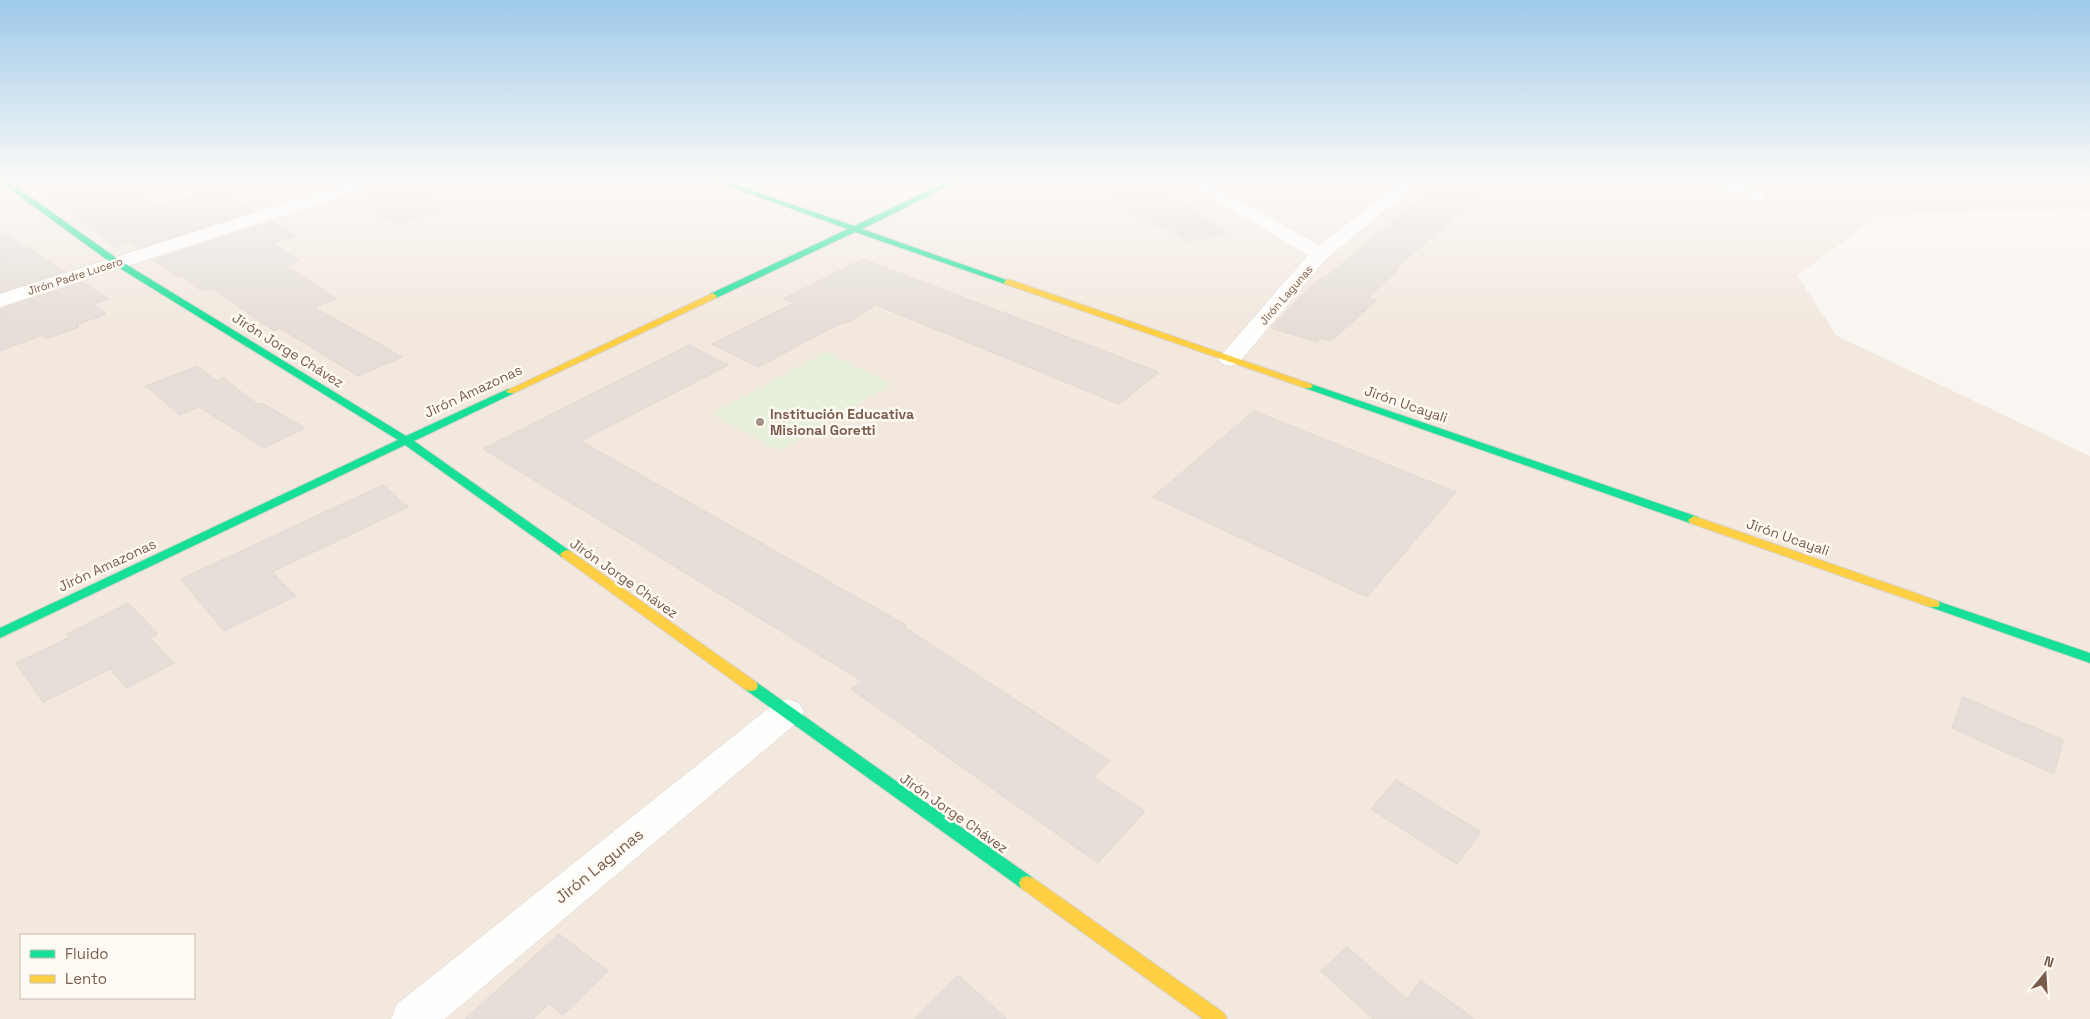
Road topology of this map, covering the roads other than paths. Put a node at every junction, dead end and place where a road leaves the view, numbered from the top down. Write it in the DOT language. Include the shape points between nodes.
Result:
graph roads {
  1 [pos="66,227"];
  2 [pos="228,227"];
  3 [pos="845,227"];
  4 [pos="857,227"];
  5 [pos="1272,227"];
  6 [pos="1353,227"];
  7 [pos="852,229"];
  8 [pos="1320,254"];
  9 [pos="116,262"];
  10 [pos="0,301"];
  11 [pos="1230,359"];
  12 [pos="405,440"];
  13 [pos="0,633"];
  14 [pos="2090,658"];
  15 [pos="787,712"];
  16 [pos="412,1019"];
  17 [pos="1218,1019"];
  1 -- 9 [label="street, Jirón Jorge Chávez"];
  2 -- 9 [label="street, Jirón Padre Lucero"];
  3 -- 7 [label="street, Jirón Ucayali"];
  4 -- 7 [label="street, Jirón Amazonas"];
  5 -- 8 [label="street"];
  6 -- 8 [label="street, Jirón Lagunas"];
  7 -- 11 [label="street, Jirón Ucayali"];
  7 -- 12 [label="street, Jirón Amazonas"];
  8 -- 11 [label="street, Jirón Lagunas"];
  9 -- 10 [label="street, Jirón Padre Lucero"];
  9 -- 12 [label="street, Jirón Jorge Chávez"];
  11 -- 14 [label="street, Jirón Ucayali"];
  12 -- 13 [label="street, Jirón Amazonas"];
  12 -- 15 [label="street, Jirón Jorge Chávez"];
  15 -- 16 [label="street, Jirón Lagunas"];
  15 -- 17 [label="street, Jirón Jorge Chávez"];
}
